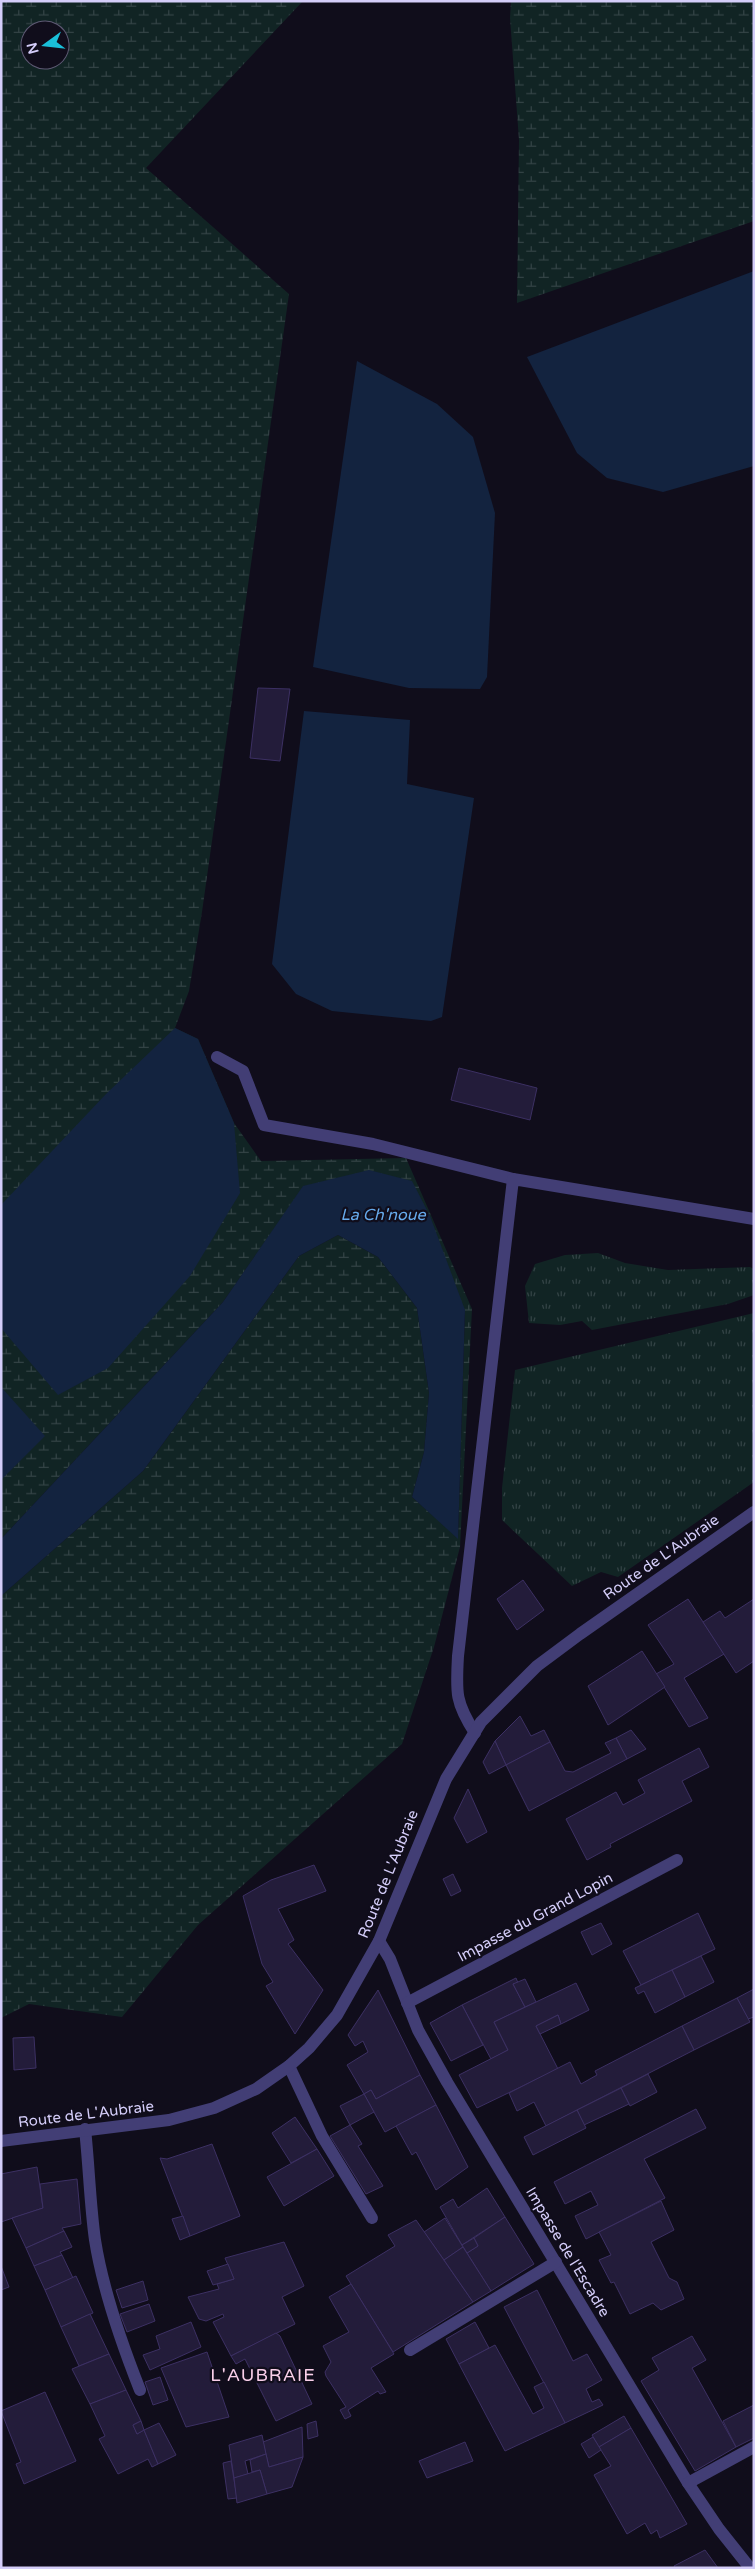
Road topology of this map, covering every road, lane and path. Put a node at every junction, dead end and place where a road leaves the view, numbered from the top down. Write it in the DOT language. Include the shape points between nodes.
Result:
graph roads {
  1 [pos="217,1057"];
  2 [pos="512,1179"];
  3 [pos="754,1219"];
  4 [pos="754,1512"];
  5 [pos="475,1733"];
  6 [pos="677,1860"];
  7 [pos="379,1942"];
  8 [pos="407,2003"];
  9 [pos="289,2066"];
  10 [pos="85,2130"];
  11 [pos="1,2140"];
  12 [pos="372,2218"];
  13 [pos="556,2262"];
  14 [pos="410,2350"];
  15 [pos="140,2390"];
  16 [pos="754,2446"];
  17 [pos="688,2483"];
  18 [pos="750,2568"];
  1 -- 2 [label="street" via="243,1071 264,1125 373,1144"];
  2 -- 3 [label="street"];
  2 -- 5 [label="street" via="458,1656 456,1691 461,1712"];
  4 -- 5 [label="street, Route de L'Aubraie" via="538,1666 481,1722"];
  5 -- 7 [label="street, Route de L'Aubraie" via="446,1778"];
  6 -- 8 [label="street, Impasse du Grand Lopin"];
  7 -- 8 [label="street, Impasse de l'Escadre" via="390,1959"];
  7 -- 9 [label="street, Route de L'Aubraie" via="337,2015"];
  8 -- 13 [label="street, Impasse de l'Escadre" via="447,2082"];
  9 -- 10 [label="street, Route de L'Aubraie" via="256,2089 214,2108 168,2120"];
  9 -- 12 [label="street" via="322,2136"];
  10 -- 11 [label="street, Route de L'Aubraie"];
  10 -- 15 [label="street" via="97,2249 105,2287"];
  13 -- 14 [label="street"];
  13 -- 17 [label="street, Impasse de l'Escadre"];
  16 -- 17 [label="street"];
  17 -- 18 [label="street, Impasse de l'Escadre"];
}
